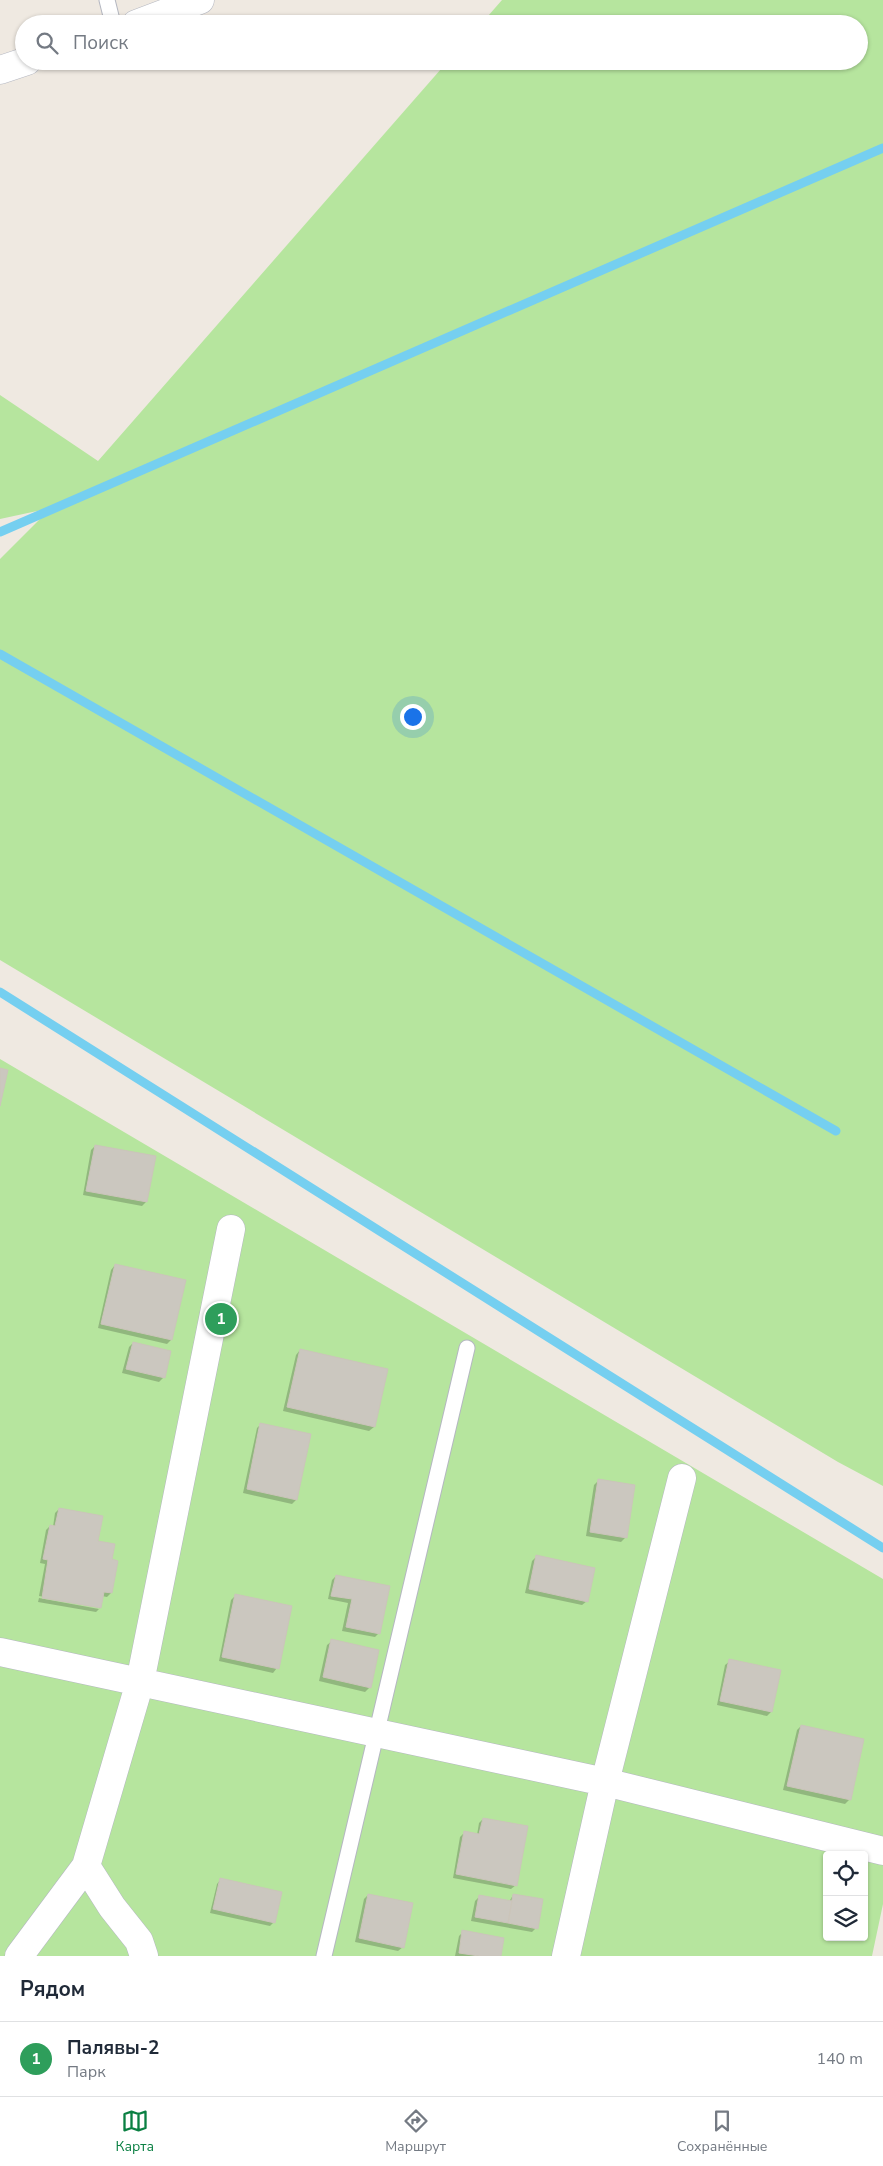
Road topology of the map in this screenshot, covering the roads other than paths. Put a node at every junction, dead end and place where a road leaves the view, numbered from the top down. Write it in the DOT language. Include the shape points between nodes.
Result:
graph roads {
  1 [pos="106,0"];
  2 [pos="200,0"];
  3 [pos="110,15"];
  4 [pos="160,15"];
  5 [pos="15,65"];
  6 [pos="0,70"];
  7 [pos="231,1229"];
  8 [pos="467,1348"];
  9 [pos="682,1478"];
  10 [pos="0,1652"];
  11 [pos="140,1682"];
  12 [pos="375,1733"];
  13 [pos="605,1782"];
  14 [pos="883,1851"];
  15 [pos="86,1866"];
  16 [pos="19,1956"];
  17 [pos="144,1956"];
  18 [pos="324,1956"];
  19 [pos="566,1956"];
  1 -- 3 [label="lane"];
  2 -- 4 [label="street"];
  5 -- 6 [label="street"];
  7 -- 11 [label="street"];
  8 -- 12 [label="lane"];
  9 -- 13 [label="street"];
  10 -- 11 [label="street"];
  11 -- 12 [label="street"];
  11 -- 15 [label="street"];
  12 -- 13 [label="street"];
  12 -- 18 [label="lane"];
  13 -- 14 [label="street"];
  13 -- 19 [label="street"];
  15 -- 16 [label="street"];
  15 -- 17 [label="street" via="139,1941"];
}
